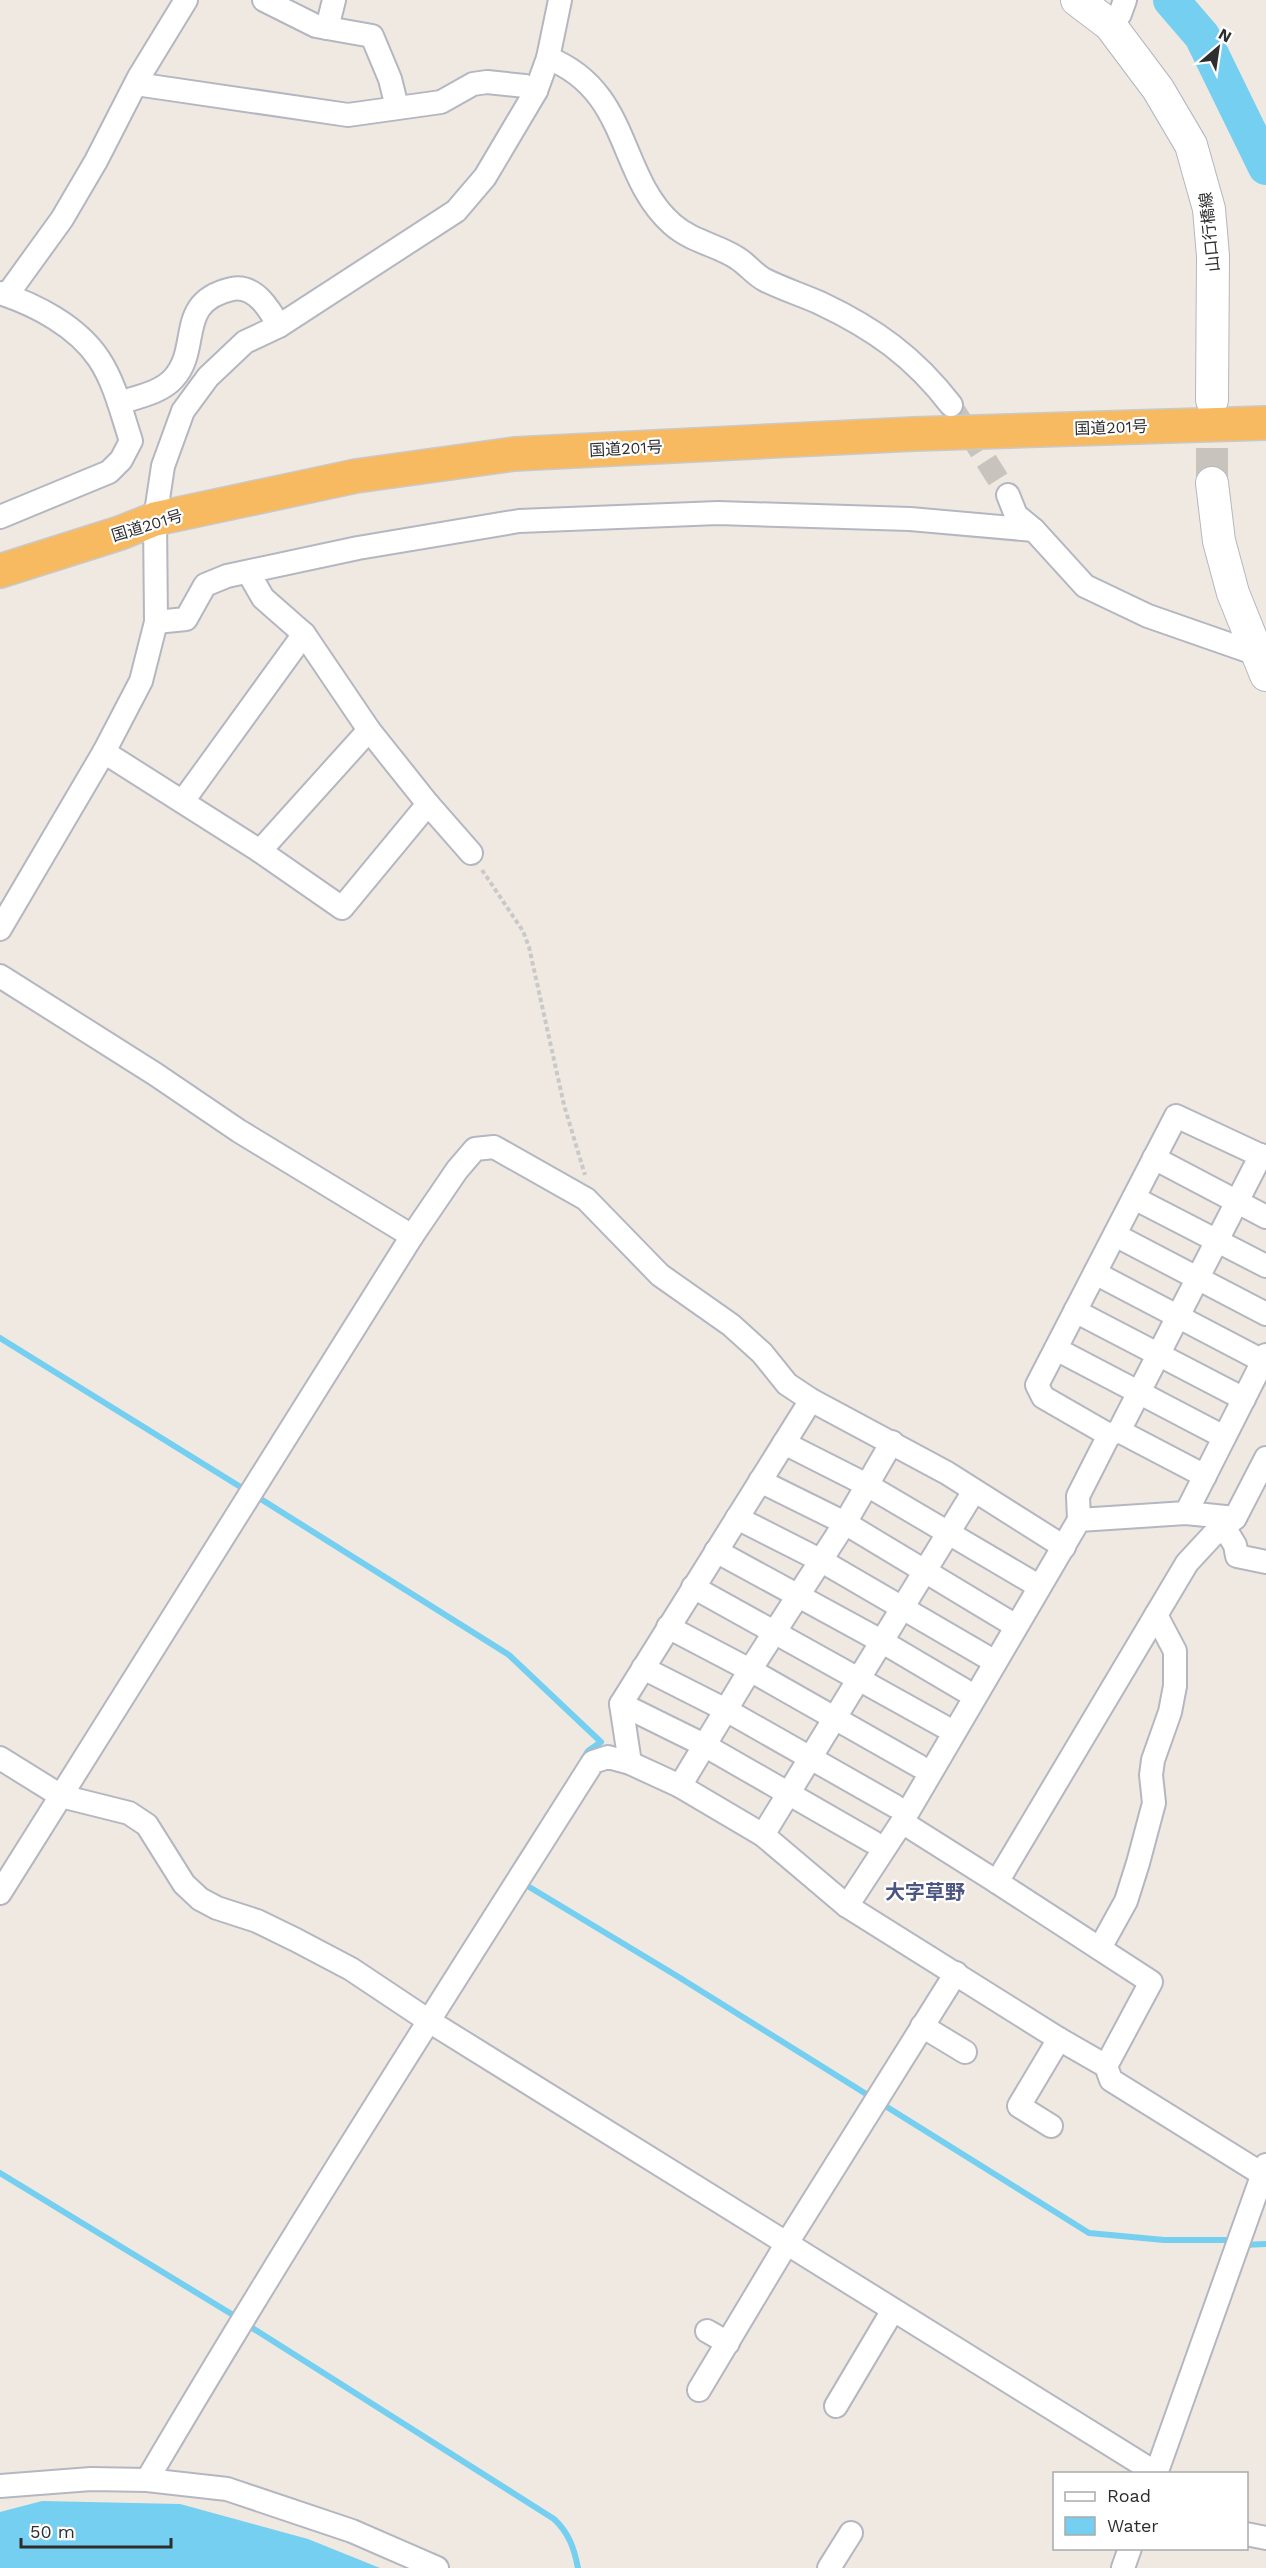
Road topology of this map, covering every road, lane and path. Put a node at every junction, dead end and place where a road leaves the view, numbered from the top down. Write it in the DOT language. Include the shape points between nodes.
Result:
graph roads {
  1 [pos="186,0"];
  2 [pos="264,0"];
  3 [pos="334,0"];
  4 [pos="560,0"];
  5 [pos="1077,0"];
  6 [pos="1118,13"];
  7 [pos="327,28"];
  8 [pos="548,58"];
  9 [pos="136,84"];
  10 [pos="536,91"];
  11 [pos="397,107"];
  12 [pos="3,294"];
  13 [pos="279,326"];
  14 [pos="1212,400"];
  15 [pos="119,403"];
  16 [pos="951,405"];
  17 [pos="1257,423"];
  18 [pos="1212,483"];
  19 [pos="1008,495"];
  20 [pos="0,517"];
  21 [pos="155,519"];
  22 [pos="1034,530"];
  23 [pos="0,571"];
  24 [pos="248,572"];
  25 [pos="156,622"];
  26 [pos="304,634"];
  27 [pos="1262,665"];
  28 [pos="369,730"];
  29 [pos="104,752"];
  30 [pos="183,801"];
  31 [pos="428,804"];
  32 [pos="260,851"];
  33 [pos="471,854"];
  34 [pos="0,929"];
  35 [pos="0,976"];
  36 [pos="1263,1157"];
  37 [pos="1154,1158"];
  38 [pos="1134,1198"];
  39 [pos="586,1199"];
  40 [pos="1237,1202"];
  41 [pos="1266,1217"];
  42 [pos="1115,1235"];
  43 [pos="412,1236"];
  44 [pos="1217,1241"];
  45 [pos="1266,1266"];
  46 [pos="1095,1273"];
  47 [pos="1197,1278"];
  48 [pos="1076,1311"];
  49 [pos="1266,1314"];
  50 [pos="1178,1317"];
  51 [pos="1056,1349"];
  52 [pos="1158,1354"];
  53 [pos="1264,1358"];
  54 [pos="1138,1392"];
  55 [pos="1244,1399"];
  56 [pos="811,1400"];
  57 [pos="1114,1433"];
  58 [pos="1224,1437"];
  59 [pos="892,1442"];
  60 [pos="784,1443"];
  61 [pos="1264,1467"];
  62 [pos="1205,1476"];
  63 [pos="760,1481"];
  64 [pos="867,1485"];
  65 [pos="974,1491"];
  66 [pos="1186,1513"];
  67 [pos="737,1518"];
  68 [pos="1079,1520"];
  69 [pos="1229,1522"];
  70 [pos="845,1523"];
  71 [pos="948,1532"];
  72 [pos="1056,1549"];
  73 [pos="716,1551"];
  74 [pos="820,1560"];
  75 [pos="1266,1562"];
  76 [pos="924,1571"];
  77 [pos="1030,1581"];
  78 [pos="693,1587"];
  79 [pos="798,1596"];
  80 [pos="903,1606"];
  81 [pos="1156,1614"];
  82 [pos="1006,1620"];
  83 [pos="668,1627"];
  84 [pos="776,1631"];
  85 [pos="881,1641"];
  86 [pos="985,1656"];
  87 [pos="643,1668"];
  88 [pos="750,1670"];
  89 [pos="859,1678"];
  90 [pos="964,1690"];
  91 [pos="621,1704"];
  92 [pos="726,1710"];
  93 [pos="835,1717"];
  94 [pos="943,1726"];
  95 [pos="704,1745"];
  96 [pos="810,1757"];
  97 [pos="0,1758"];
  98 [pos="630,1763"];
  99 [pos="919,1766"];
  100 [pos="680,1786"];
  101 [pos="789,1792"];
  102 [pos="61,1796"];
  103 [pos="899,1814"];
  104 [pos="763,1835"];
  105 [pos="873,1842"];
  106 [pos="855,1872"];
  107 [pos="997,1882"];
  108 [pos="0,1893"];
  109 [pos="847,1906"];
  110 [pos="1100,1948"];
  111 [pos="956,1973"];
  112 [pos="429,2021"];
  113 [pos="922,2026"];
  114 [pos="1059,2039"];
  115 [pos="965,2052"];
  116 [pos="1106,2066"];
  117 [pos="1051,2126"];
  118 [pos="1264,2169"];
  119 [pos="787,2243"];
  120 [pos="893,2310"];
  121 [pos="707,2331"];
  122 [pos="728,2343"];
  123 [pos="699,2390"];
  124 [pos="836,2406"];
  125 [pos="1154,2472"];
  126 [pos="1156,2472"];
  127 [pos="147,2480"];
  128 [pos="0,2486"];
  129 [pos="851,2533"];
  130 [pos="1248,2534"];
  131 [pos="1266,2538"];
  132 [pos="1129,2550"];
  133 [pos="437,2568"];
  134 [pos="829,2568"];
  135 [pos="1123,2568"];
  1 -- 9 [label="street"];
  2 -- 7 [label="street"];
  3 -- 7 [label="street"];
  4 -- 8 [label="street"];
  5 -- 6 [label="main road, 山口行橋線"];
  6 -- 14 [label="main road, 山口行橋線" via="1191,145 1202,178 1213,256"];
  7 -- 11 [label="street" via="372,36"];
  8 -- 10 [label="street"];
  8 -- 16 [label="street" via="583,79 603,101 658,212 676,228 735,256 763,279 819,303 891,342 931,379"];
  9 -- 11 [label="street" via="335,115"];
  9 -- 12 [label="street" via="62,219"];
  10 -- 11 [label="street" via="487,82 473,84 441,102"];
  10 -- 13 [label="street" via="485,177 456,211"];
  12 -- 15 [label="street" via="62,323 82,341 99,359"];
  13 -- 15 [label="street" via="264,301 252,294 236,288 215,293 199,307 189,330 184,360 174,378 161,388"];
  13 -- 21 [label="street" via="245,342 208,377 183,411 163,466"];
  15 -- 20 [label="street" via="131,441 109,472"];
  17 -- 21 [label="highway, 国道201号" via="914,434 514,454 356,476"];
  18 -- 27 [label="main road" via="1222,552 1233,593"];
  19 -- 22 [label="street" via="1016,515"];
  21 -- 23 [label="highway, 国道201号"];
  21 -- 25 [label="street"];
  22 -- 24 [label="street" via="910,519 718,513 519,521 358,548"];
  22 -- 27 [label="street" via="1085,586"];
  24 -- 25 [label="street" via="205,585 186,619"];
  24 -- 26 [label="street" via="263,598"];
  25 -- 29 [label="street" via="141,681"];
  26 -- 28 [label="street"];
  26 -- 30 [label="street"];
  28 -- 31 [label="street"];
  28 -- 32 [label="street"];
  29 -- 30 [label="street"];
  29 -- 34 [label="street"];
  30 -- 32 [label="street"];
  31 -- 32 [label="street" via="342,908"];
  31 -- 33 [label="street"];
  33 -- 39 [label="path" via="523,931 529,948 564,1105 586,1180"];
  35 -- 43 [label="street" via="239,1131"];
  36 -- 37 [label="street" via="1176,1116"];
  36 -- 40 [label="street"];
  37 -- 38 [label="street"];
  37 -- 40 [label="street"];
  38 -- 42 [label="street"];
  38 -- 44 [label="street"];
  39 -- 43 [label="street" via="494,1147 475,1149"];
  39 -- 56 [label="street" via="660,1275 731,1325 788,1384"];
  40 -- 41 [label="street"];
  40 -- 44 [label="street"];
  42 -- 46 [label="street"];
  42 -- 47 [label="street"];
  43 -- 102 [label="street"];
  44 -- 45 [label="street"];
  44 -- 47 [label="street"];
  46 -- 48 [label="street"];
  46 -- 50 [label="street"];
  47 -- 49 [label="street"];
  47 -- 50 [label="street"];
  48 -- 51 [label="street"];
  48 -- 52 [label="street"];
  50 -- 52 [label="street"];
  50 -- 53 [label="street"];
  51 -- 54 [label="street"];
  51 -- 57 [label="street" via="1037,1385 1043,1397"];
  52 -- 54 [label="street"];
  52 -- 55 [label="street"];
  53 -- 55 [label="street"];
  54 -- 57 [label="street"];
  54 -- 58 [label="street"];
  55 -- 58 [label="street"];
  56 -- 59 [label="street"];
  56 -- 60 [label="street"];
  57 -- 62 [label="street"];
  57 -- 68 [label="street" via="1078,1496"];
  58 -- 62 [label="street"];
  59 -- 64 [label="street"];
  59 -- 65 [label="street"];
  60 -- 63 [label="street"];
  60 -- 64 [label="street"];
  61 -- 69 [label="street"];
  62 -- 66 [label="street"];
  63 -- 67 [label="street"];
  63 -- 70 [label="street"];
  64 -- 70 [label="street"];
  64 -- 71 [label="street"];
  65 -- 71 [label="street"];
  65 -- 72 [label="street"];
  66 -- 68 [label="street"];
  66 -- 69 [label="street"];
  67 -- 73 [label="street"];
  67 -- 74 [label="street"];
  68 -- 72 [label="street"];
  69 -- 75 [label="street" via="1237,1556"];
  69 -- 81 [label="street" via="1187,1563"];
  70 -- 74 [label="street"];
  70 -- 76 [label="street"];
  71 -- 76 [label="street"];
  71 -- 77 [label="street"];
  72 -- 77 [label="street"];
  72 -- 103 [label="street"];
  73 -- 78 [label="street"];
  73 -- 79 [label="street"];
  74 -- 79 [label="street"];
  74 -- 80 [label="street"];
  76 -- 80 [label="street"];
  76 -- 82 [label="street"];
  77 -- 82 [label="street"];
  78 -- 83 [label="street"];
  78 -- 84 [label="street"];
  79 -- 84 [label="street"];
  79 -- 85 [label="street"];
  80 -- 85 [label="street"];
  80 -- 86 [label="street"];
  81 -- 107 [label="street"];
  81 -- 110 [label="street" via="1175,1651 1175,1686 1153,1760 1154,1803 1148,1829 1126,1901"];
  82 -- 86 [label="street"];
  83 -- 87 [label="street"];
  83 -- 88 [label="street"];
  84 -- 88 [label="street"];
  84 -- 89 [label="street"];
  85 -- 89 [label="street"];
  85 -- 90 [label="street"];
  86 -- 90 [label="street"];
  87 -- 91 [label="street"];
  87 -- 92 [label="street"];
  88 -- 92 [label="street"];
  88 -- 93 [label="street"];
  89 -- 93 [label="street"];
  89 -- 94 [label="street"];
  90 -- 94 [label="street"];
  91 -- 95 [label="street"];
  91 -- 98 [label="street"];
  92 -- 95 [label="street"];
  92 -- 96 [label="street"];
  93 -- 96 [label="street"];
  93 -- 99 [label="street"];
  94 -- 99 [label="street"];
  95 -- 100 [label="street"];
  95 -- 101 [label="street"];
  96 -- 101 [label="street"];
  96 -- 103 [label="street"];
  97 -- 102 [label="street"];
  98 -- 100 [label="street"];
  98 -- 112 [label="street" via="608,1757 593,1762"];
  99 -- 103 [label="street"];
  100 -- 104 [label="street"];
  101 -- 104 [label="street"];
  101 -- 105 [label="street"];
  102 -- 108 [label="street"];
  102 -- 112 [label="street" via="129,1814 147,1825 184,1884 200,1899 314,1949"];
  103 -- 105 [label="street"];
  103 -- 107 [label="street"];
  103 -- 109 [label="street"];
  104 -- 109 [label="street"];
  105 -- 106 [label="street"];
  107 -- 110 [label="street"];
  109 -- 111 [label="street"];
  110 -- 116 [label="street" via="1151,1982"];
  111 -- 113 [label="street"];
  111 -- 114 [label="street"];
  112 -- 119 [label="street"];
  112 -- 127 [label="street"];
  113 -- 115 [label="street"];
  113 -- 119 [label="street"];
  114 -- 116 [label="street"];
  114 -- 117 [label="street" via="1019,2106"];
  116 -- 118 [label="street" via="1111,2080"];
  118 -- 126 [label="street"];
  119 -- 120 [label="street"];
  119 -- 122 [label="street"];
  120 -- 124 [label="street"];
  120 -- 125 [label="street"];
  121 -- 122 [label="street"];
  122 -- 123 [label="street"];
  127 -- 128 [label="street" via="91,2479"];
  127 -- 133 [label="street" via="227,2489 352,2531"];
  129 -- 134 [label="street"];
  130 -- 131 [label="street"];
  132 -- 135 [label="street"];
}
